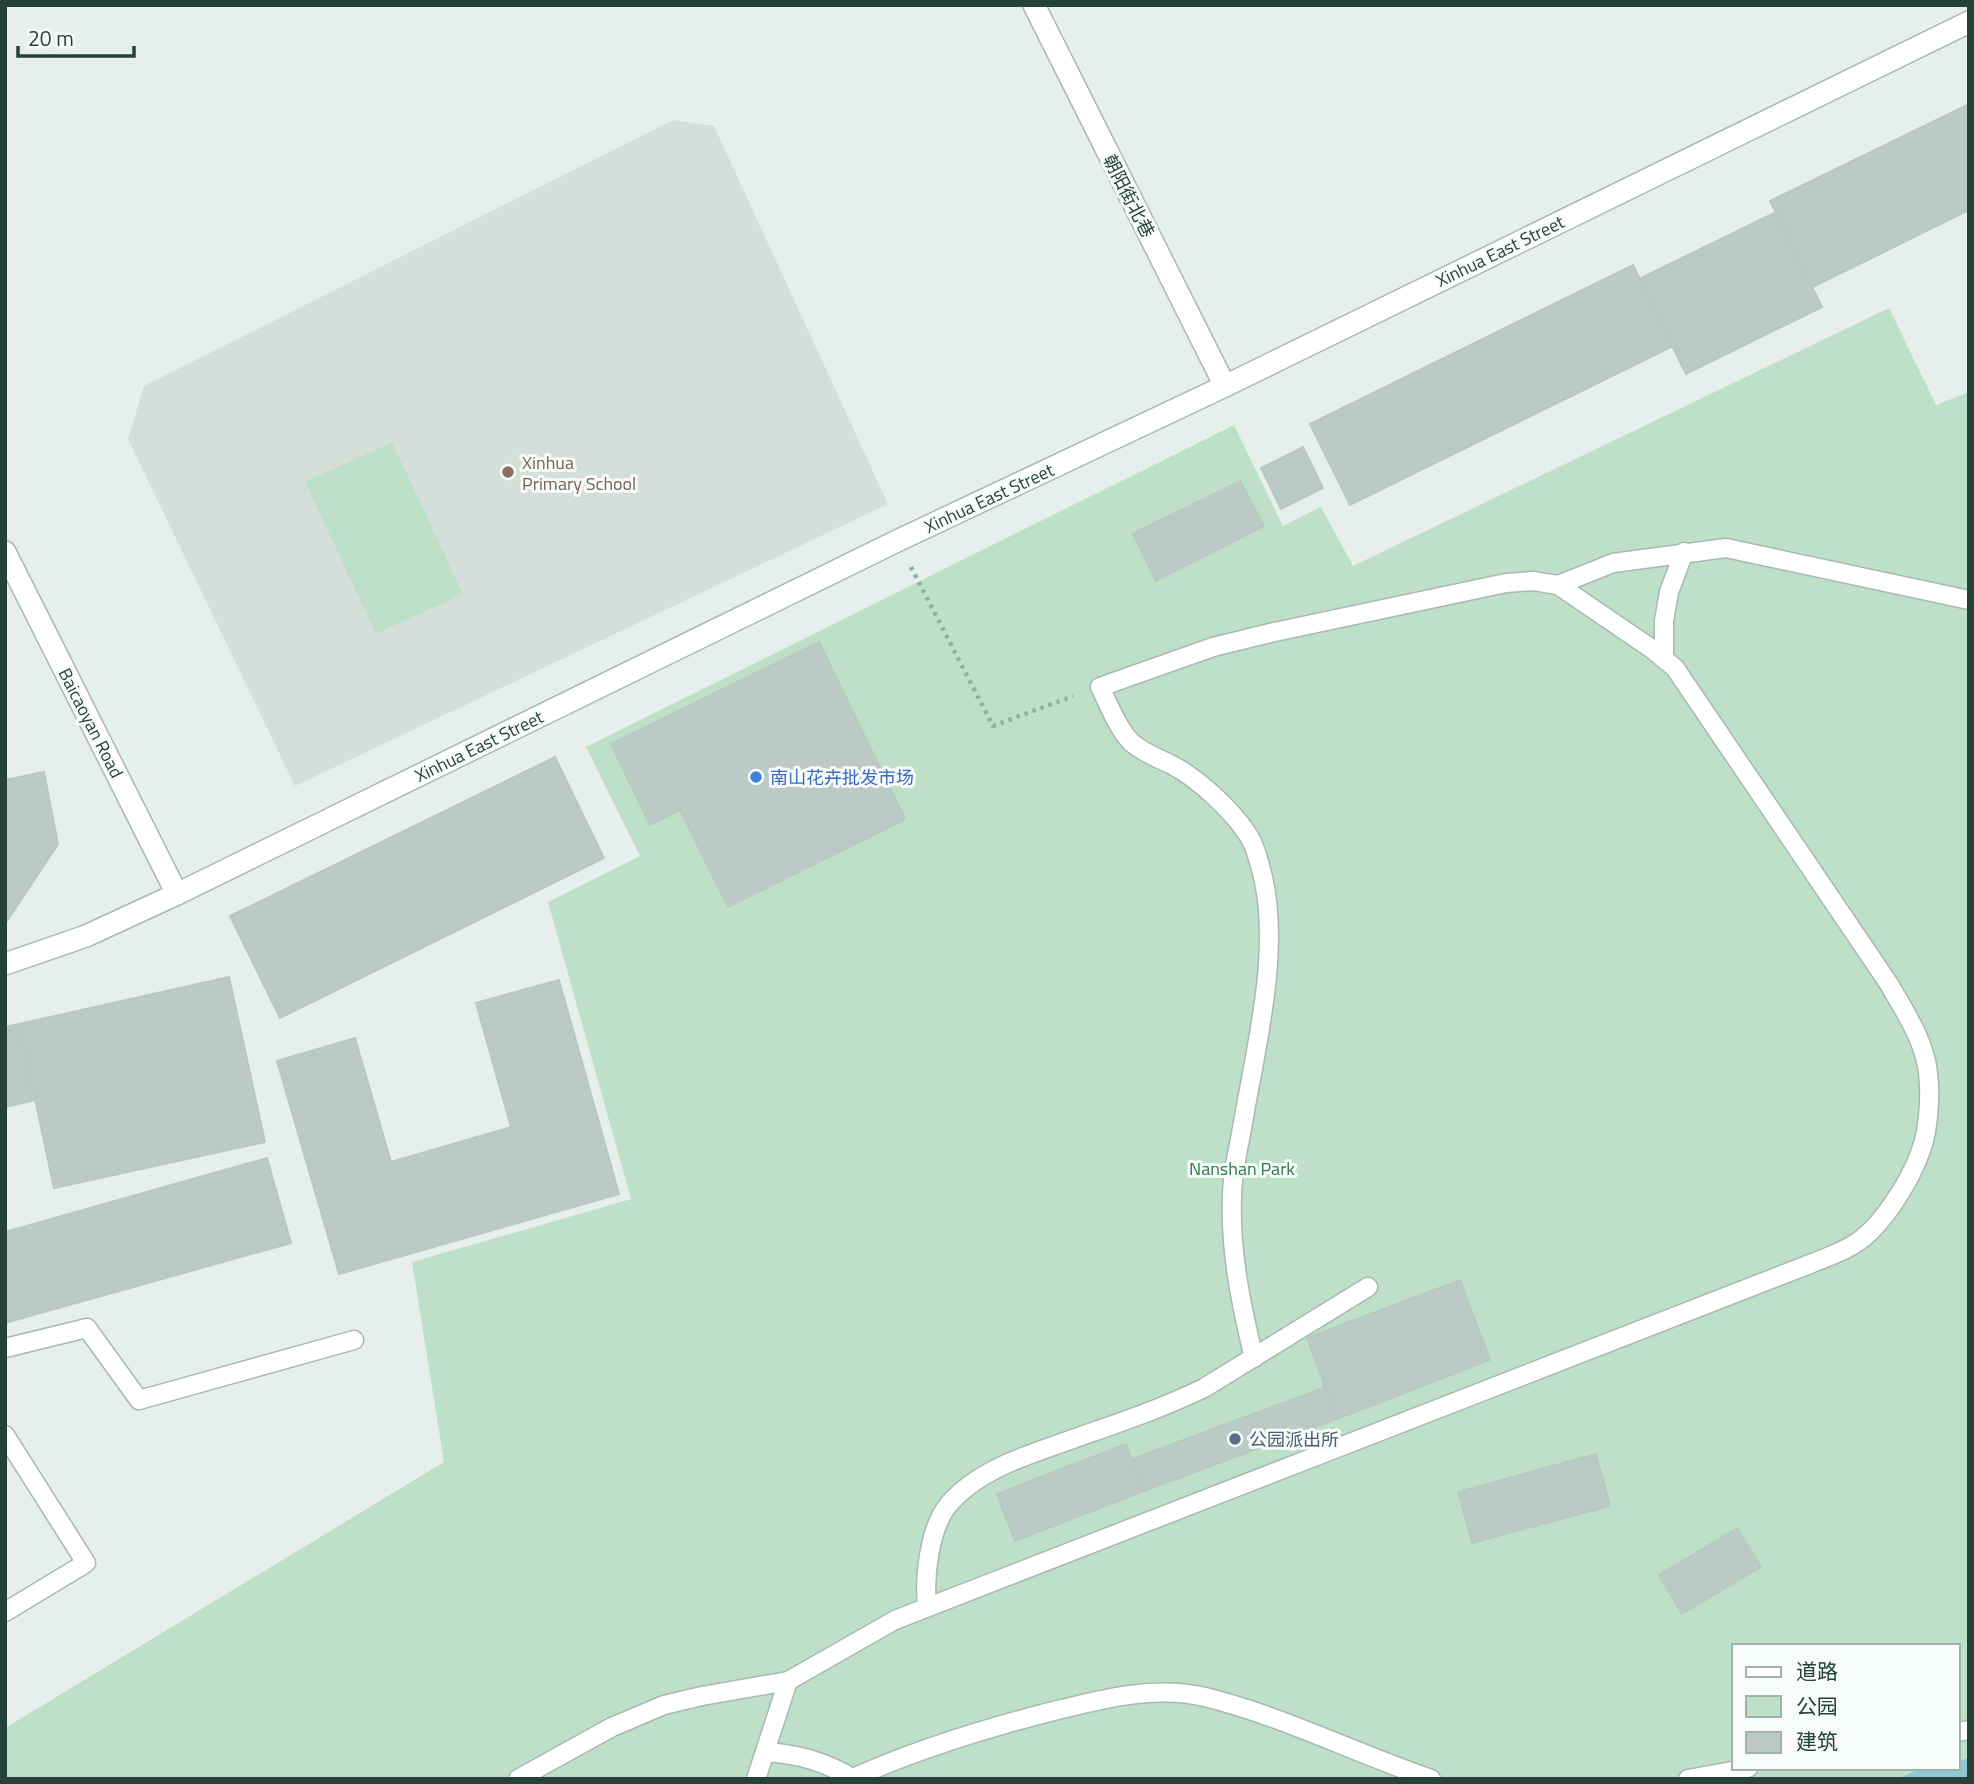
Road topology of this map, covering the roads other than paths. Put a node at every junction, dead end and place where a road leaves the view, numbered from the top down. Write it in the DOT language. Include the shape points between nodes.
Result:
graph roads {
  1 [pos="1034,5"];
  2 [pos="1969,22"];
  3 [pos="1225,386"];
  4 [pos="5,552"];
  5 [pos="1684,552"];
  6 [pos="1558,585"];
  7 [pos="1969,600"];
  8 [pos="1664,659"];
  9 [pos="177,894"];
  10 [pos="5,964"];
  11 [pos="1368,1287"];
  12 [pos="354,1340"];
  13 [pos="5,1348"];
  14 [pos="1254,1358"];
  15 [pos="5,1435"];
  16 [pos="927,1606"];
  17 [pos="5,1612"];
  18 [pos="788,1681"];
  19 [pos="765,1752"];
  20 [pos="1737,1770"];
  21 [pos="851,1778"];
  22 [pos="518,1779"];
  23 [pos="756,1779"];
  24 [pos="1431,1779"];
  25 [pos="1688,1779"];
  1 -- 3 [label="street, 朝阳街北巷"];
  2 -- 3 [label="street, Xinhua East Street"];
  3 -- 9 [label="street, Xinhua East Street" via="897,541"];
  4 -- 9 [label="street, Baicaoyan Road"];
  5 -- 6 [label="lane" via="1613,563"];
  5 -- 7 [label="lane" via="1726,548"];
  5 -- 8 [label="lane" via="1665,611"];
  6 -- 8 [label="lane"];
  6 -- 14 [label="lane" via="1506,583 1337,618 1213,647 1100,687 1132,743 1181,771 1216,798 1242,827 1252,842 1268,900 1264,995 1232,1194 1232,1236"];
  8 -- 16 [label="lane" via="1675,668 1889,984 1925,1056 1928,1116 1921,1153 1875,1227 1845,1250 1810,1264"];
  9 -- 10 [label="street, Xinhua East Street" via="86,936"];
  11 -- 14 [label="lane"];
  12 -- 13 [label="lane" via="139,1400 87,1328"];
  14 -- 16 [label="lane" via="1178,1401 1040,1451 968,1486 947,1506 935,1533 926,1567"];
  15 -- 17 [label="lane" via="86,1563"];
  16 -- 18 [label="lane"];
  18 -- 19 [label="lane"];
  18 -- 22 [label="lane" via="664,1705 612,1727"];
  19 -- 21 [label="lane" via="806,1757"];
  19 -- 23 [label="lane"];
  20 -- 25 [label="lane"];
  21 -- 24 [label="lane" via="981,1730 1082,1704 1154,1692 1203,1696"];
}
